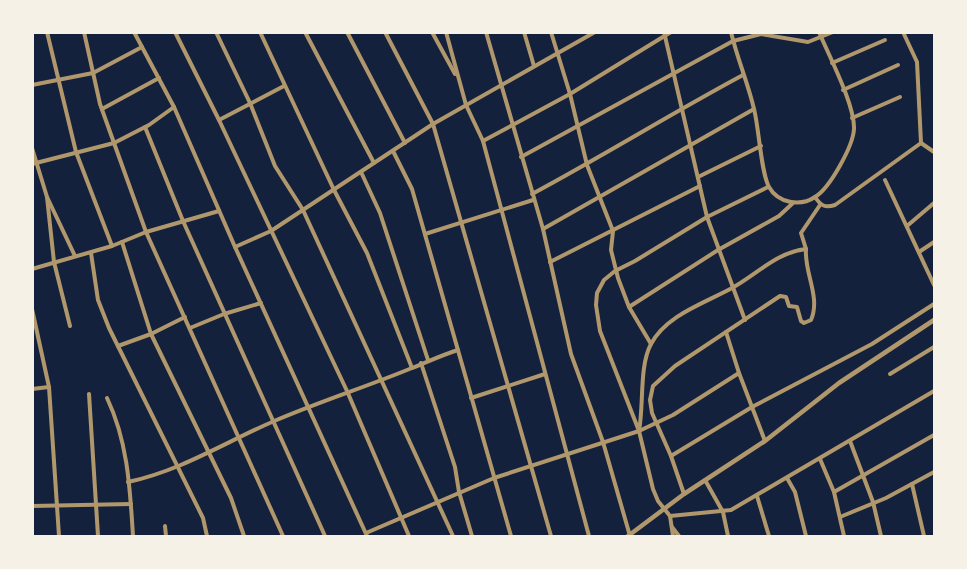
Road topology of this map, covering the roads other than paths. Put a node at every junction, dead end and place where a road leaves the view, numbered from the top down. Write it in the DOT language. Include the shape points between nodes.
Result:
graph roads {
  1 [pos="46,32"];
  2 [pos="90,32"];
  3 [pos="134,32"];
  4 [pos="175,32"];
  5 [pos="216,32"];
  6 [pos="260,32"];
  7 [pos="305,32"];
  8 [pos="347,32"];
  9 [pos="385,32"];
  10 [pos="432,32"];
  11 [pos="446,32"];
  12 [pos="486,32"];
  13 [pos="524,32"];
  14 [pos="552,32"];
  15 [pos="670,32"];
  16 [pos="731,32"];
  17 [pos="819,32"];
  18 [pos="833,32"];
  19 [pos="903,32"];
  20 [pos="592,33"];
  21 [pos="85,34"];
  22 [pos="664,34"];
  23 [pos="822,38"];
  24 [pos="885,40"];
  25 [pos="733,41"];
  26 [pos="142,47"];
  27 [pos="557,53"];
  28 [pos="832,62"];
  29 [pos="898,65"];
  30 [pos="534,66"];
  31 [pos="674,72"];
  32 [pos="93,73"];
  33 [pos="743,75"];
  34 [pos="159,78"];
  35 [pos="58,80"];
  36 [pos="459,81"];
  37 [pos="32,84"];
  38 [pos="501,85"];
  39 [pos="284,86"];
  40 [pos="843,90"];
  41 [pos="570,94"];
  42 [pos="900,97"];
  43 [pos="250,103"];
  44 [pos="466,105"];
  45 [pos="174,107"];
  46 [pos="682,107"];
  47 [pos="102,109"];
  48 [pos="754,109"];
  49 [pos="852,118"];
  50 [pos="220,120"];
  51 [pos="433,124"];
  52 [pos="512,124"];
  53 [pos="578,125"];
  54 [pos="145,127"];
  55 [pos="482,141"];
  56 [pos="405,142"];
  57 [pos="114,143"];
  58 [pos="921,143"];
  59 [pos="692,145"];
  60 [pos="760,146"];
  61 [pos="32,148"];
  62 [pos="392,151"];
  63 [pos="76,152"];
  64 [pos="934,152"];
  65 [pos="521,157"];
  66 [pos="38,162"];
  67 [pos="374,163"];
  68 [pos="32,164"];
  69 [pos="587,165"];
  70 [pos="361,172"];
  71 [pos="698,177"];
  72 [pos="885,180"];
  73 [pos="700,186"];
  74 [pos="768,186"];
  75 [pos="334,190"];
  76 [pos="532,194"];
  77 [pos="48,197"];
  78 [pos="598,197"];
  79 [pos="815,197"];
  80 [pos="533,200"];
  81 [pos="793,203"];
  82 [pos="934,203"];
  83 [pos="820,205"];
  84 [pos="303,210"];
  85 [pos="219,211"];
  86 [pos="501,211"];
  87 [pos="707,217"];
  88 [pos="183,221"];
  89 [pos="462,224"];
  90 [pos="907,226"];
  91 [pos="543,229"];
  92 [pos="613,231"];
  93 [pos="146,232"];
  94 [pos="271,232"];
  95 [pos="425,234"];
  96 [pos="122,242"];
  97 [pos="934,242"];
  98 [pos="112,246"];
  99 [pos="235,247"];
  100 [pos="806,249"];
  101 [pos="718,250"];
  102 [pos="919,252"];
  103 [pos="91,253"];
  104 [pos="76,256"];
  105 [pos="54,262"];
  106 [pos="550,262"];
  107 [pos="32,269"];
  108 [pos="616,271"];
  109 [pos="934,283"];
  110 [pos="732,288"];
  111 [pos="261,303"];
  112 [pos="934,304"];
  113 [pos="629,307"];
  114 [pos="32,309"];
  115 [pos="224,314"];
  116 [pos="185,317"];
  117 [pos="745,320"];
  118 [pos="934,320"];
  119 [pos="70,326"];
  120 [pos="190,328"];
  121 [pos="726,332"];
  122 [pos="151,334"];
  123 [pos="651,344"];
  124 [pos="118,346"];
  125 [pos="934,347"];
  126 [pos="458,350"];
  127 [pos="428,360"];
  128 [pos="421,363"];
  129 [pos="412,368"];
  130 [pos="739,373"];
  131 [pos="545,374"];
  132 [pos="890,374"];
  133 [pos="381,379"];
  134 [pos="508,386"];
  135 [pos="49,387"];
  136 [pos="32,389"];
  137 [pos="346,391"];
  138 [pos="934,391"];
  139 [pos="89,394"];
  140 [pos="107,398"];
  141 [pos="471,398"];
  142 [pos="752,407"];
  143 [pos="309,408"];
  144 [pos="273,421"];
  145 [pos="656,423"];
  146 [pos="639,431"];
  147 [pos="934,435"];
  148 [pos="240,437"];
  149 [pos="765,441"];
  150 [pos="850,441"];
  151 [pos="604,442"];
  152 [pos="210,452"];
  153 [pos="566,453"];
  154 [pos="671,456"];
  155 [pos="820,459"];
  156 [pos="531,466"];
  157 [pos="177,467"];
  158 [pos="934,472"];
  159 [pos="862,476"];
  160 [pos="494,478"];
  161 [pos="787,478"];
  162 [pos="705,480"];
  163 [pos="128,482"];
  164 [pos="912,484"];
  165 [pos="459,492"];
  166 [pos="834,492"];
  167 [pos="684,494"];
  168 [pos="757,496"];
  169 [pos="437,502"];
  170 [pos="873,502"];
  171 [pos="131,504"];
  172 [pos="57,505"];
  173 [pos="32,506"];
  174 [pos="95,506"];
  175 [pos="665,510"];
  176 [pos="722,512"];
  177 [pos="670,516"];
  178 [pos="840,517"];
  179 [pos="400,518"];
  180 [pos="166,526"];
  181 [pos="672,527"];
  182 [pos="367,535"];
  183 [pos="59,536"];
  184 [pos="98,536"];
  185 [pos="133,536"];
  186 [pos="166,536"];
  187 [pos="207,536"];
  188 [pos="244,536"];
  189 [pos="283,536"];
  190 [pos="325,536"];
  191 [pos="409,536"];
  192 [pos="452,536"];
  193 [pos="472,536"];
  194 [pos="511,536"];
  195 [pos="551,536"];
  196 [pos="589,536"];
  197 [pos="629,536"];
  198 [pos="673,536"];
  199 [pos="679,536"];
  200 [pos="728,536"];
  201 [pos="768,536"];
  202 [pos="806,536"];
  203 [pos="844,536"];
  204 [pos="881,536"];
  205 [pos="924,536"];
  1 -- 35 [label="street"];
  2 -- 21 [label="street"];
  3 -- 26 [label="street"];
  4 -- 50 [label="street"];
  5 -- 43 [label="street"];
  6 -- 39 [label="street"];
  7 -- 67 [label="street"];
  8 -- 56 [label="street"];
  9 -- 51 [label="street"];
  10 -- 36 [label="street"];
  11 -- 36 [label="street"];
  12 -- 38 [label="street"];
  13 -- 30 [label="street"];
  14 -- 27 [label="street"];
  15 -- 22 [label="street"];
  16 -- 25 [label="street"];
  17 -- 23 [label="street"];
  18 -- 23 [label="street"];
  19 -- 58 [label="street" via="917,62"];
  20 -- 27 [label="street"];
  21 -- 32 [label="street"];
  22 -- 31 [label="street"];
  22 -- 41 [label="street"];
  23 -- 25 [label="street" via="808,42 761,34"];
  23 -- 28 [label="street"];
  24 -- 28 [label="street"];
  25 -- 31 [label="street"];
  25 -- 33 [label="street"];
  26 -- 32 [label="street"];
  26 -- 34 [label="street"];
  27 -- 30 [label="street"];
  27 -- 41 [label="street"];
  28 -- 40 [label="street"];
  29 -- 40 [label="street"];
  30 -- 38 [label="street"];
  31 -- 46 [label="street"];
  31 -- 53 [label="street"];
  32 -- 35 [label="street"];
  32 -- 47 [label="street"];
  33 -- 46 [label="street"];
  33 -- 48 [label="street"];
  34 -- 45 [label="street"];
  34 -- 47 [label="street"];
  35 -- 37 [label="street"];
  35 -- 63 [label="street"];
  36 -- 44 [label="street"];
  38 -- 44 [label="street"];
  38 -- 52 [label="street"];
  39 -- 43 [label="street"];
  39 -- 75 [label="street"];
  40 -- 49 [label="street"];
  41 -- 52 [label="street"];
  41 -- 53 [label="street"];
  42 -- 49 [label="street"];
  43 -- 50 [label="street"];
  43 -- 84 [label="street" via="275,166"];
  44 -- 51 [label="street"];
  44 -- 55 [label="street"];
  45 -- 54 [label="street"];
  45 -- 85 [label="street"];
  46 -- 59 [label="street"];
  46 -- 69 [label="street"];
  47 -- 57 [label="street"];
  48 -- 59 [label="street"];
  48 -- 60 [label="street"];
  49 -- 79 [label="street" via="854,129 839,165"];
  50 -- 94 [label="street"];
  51 -- 56 [label="street"];
  51 -- 89 [label="street"];
  52 -- 55 [label="street"];
  52 -- 65 [label="street"];
  53 -- 65 [label="street"];
  53 -- 69 [label="street"];
  54 -- 57 [label="street"];
  54 -- 88 [label="street"];
  55 -- 86 [label="street"];
  56 -- 62 [label="street"];
  57 -- 63 [label="street"];
  57 -- 93 [label="street"];
  58 -- 64 [label="street"];
  58 -- 83 [label="street" via="845,199 827,207"];
  59 -- 71 [label="street"];
  59 -- 78 [label="street"];
  60 -- 71 [label="street"];
  60 -- 74 [label="street"];
  61 -- 66 [label="street"];
  62 -- 67 [label="street"];
  62 -- 95 [label="street" via="412,189"];
  63 -- 66 [label="street"];
  63 -- 98 [label="street"];
  65 -- 76 [label="street"];
  66 -- 68 [label="street"];
  66 -- 77 [label="street"];
  67 -- 70 [label="street"];
  69 -- 76 [label="street"];
  69 -- 78 [label="street"];
  70 -- 75 [label="street"];
  70 -- 127 [label="street" via="380,213"];
  71 -- 73 [label="street"];
  72 -- 90 [label="street"];
  73 -- 87 [label="street"];
  73 -- 92 [label="street"];
  74 -- 81 [label="street" via="785,202"];
  74 -- 87 [label="street"];
  75 -- 84 [label="street"];
  75 -- 129 [label="street" via="368,254"];
  76 -- 80 [label="street"];
  77 -- 104 [label="street"];
  77 -- 105 [label="street"];
  78 -- 91 [label="street"];
  78 -- 92 [label="street"];
  79 -- 81 [label="street"];
  79 -- 83 [label="street"];
  80 -- 86 [label="street"];
  80 -- 91 [label="street"];
  81 -- 101 [label="street" via="779,216"];
  82 -- 90 [label="street"];
  83 -- 100 [label="street" via="802,233"];
  84 -- 94 [label="street"];
  84 -- 133 [label="street"];
  85 -- 88 [label="street"];
  85 -- 99 [label="street"];
  86 -- 89 [label="street"];
  86 -- 131 [label="street"];
  87 -- 101 [label="street"];
  87 -- 108 [label="street"];
  88 -- 93 [label="street"];
  88 -- 115 [label="street"];
  89 -- 95 [label="street"];
  89 -- 134 [label="street"];
  90 -- 102 [label="street"];
  91 -- 106 [label="street"];
  92 -- 106 [label="street"];
  92 -- 108 [label="street" via="611,250"];
  93 -- 96 [label="street"];
  93 -- 116 [label="street"];
  94 -- 99 [label="street"];
  94 -- 137 [label="street"];
  95 -- 126 [label="street"];
  96 -- 98 [label="street"];
  96 -- 122 [label="street"];
  97 -- 102 [label="street"];
  98 -- 103 [label="street"];
  99 -- 111 [label="street"];
  100 -- 110 [label="street" via="782,256"];
  100 -- 117 [label="street" via="806,269 815,306 811,320 801,322 797,308 789,306 784,296"];
  101 -- 110 [label="street"];
  101 -- 113 [label="street"];
  102 -- 109 [label="street"];
  103 -- 104 [label="street"];
  103 -- 124 [label="street" via="98,300"];
  104 -- 105 [label="street"];
  105 -- 107 [label="street"];
  105 -- 119 [label="street"];
  106 -- 151 [label="street" via="571,354"];
  108 -- 113 [label="street"];
  108 -- 146 [label="street" via="600,285 596,305 600,331"];
  110 -- 117 [label="street"];
  110 -- 123 [label="street" via="687,311 666,326"];
  111 -- 115 [label="street"];
  111 -- 143 [label="street"];
  112 -- 142 [label="street" via="872,344"];
  113 -- 123 [label="street"];
  114 -- 135 [label="street"];
  115 -- 120 [label="street"];
  115 -- 144 [label="street"];
  116 -- 120 [label="street"];
  116 -- 122 [label="street"];
  117 -- 121 [label="street"];
  118 -- 149 [label="street" via="840,383"];
  120 -- 148 [label="street"];
  121 -- 130 [label="street"];
  121 -- 145 [label="street" via="675,366 653,386 650,400"];
  122 -- 124 [label="street"];
  122 -- 152 [label="street"];
  123 -- 146 [label="street" via="645,362"];
  124 -- 157 [label="street"];
  125 -- 132 [label="street"];
  126 -- 127 [label="street"];
  126 -- 141 [label="street"];
  127 -- 128 [label="street"];
  128 -- 129 [label="street"];
  128 -- 165 [label="street" via="456,467"];
  129 -- 133 [label="street"];
  130 -- 142 [label="street"];
  130 -- 145 [label="street"];
  131 -- 134 [label="street"];
  131 -- 153 [label="street"];
  133 -- 137 [label="street"];
  133 -- 169 [label="street"];
  134 -- 141 [label="street"];
  134 -- 156 [label="street"];
  135 -- 136 [label="street"];
  135 -- 172 [label="street"];
  137 -- 143 [label="street"];
  137 -- 179 [label="street"];
  138 -- 150 [label="street"];
  139 -- 174 [label="street"];
  140 -- 163 [label="street" via="116,417"];
  141 -- 160 [label="street"];
  142 -- 149 [label="street"];
  142 -- 154 [label="street"];
  143 -- 144 [label="street"];
  143 -- 182 [label="street"];
  144 -- 148 [label="street"];
  144 -- 190 [label="street"];
  145 -- 146 [label="street"];
  145 -- 154 [label="street"];
  146 -- 151 [label="street"];
  146 -- 175 [label="street" via="654,490"];
  147 -- 159 [label="street"];
  148 -- 152 [label="street"];
  148 -- 189 [label="street"];
  149 -- 162 [label="street"];
  150 -- 155 [label="street"];
  150 -- 159 [label="street"];
  151 -- 153 [label="street"];
  151 -- 197 [label="street"];
  152 -- 157 [label="street"];
  152 -- 188 [label="street"];
  153 -- 156 [label="street"];
  153 -- 196 [label="street"];
  154 -- 167 [label="street"];
  155 -- 161 [label="street"];
  155 -- 166 [label="street"];
  156 -- 160 [label="street"];
  156 -- 195 [label="street"];
  157 -- 163 [label="street"];
  157 -- 187 [label="street" via="203,518"];
  158 -- 164 [label="street"];
  159 -- 166 [label="street"];
  159 -- 170 [label="street"];
  160 -- 165 [label="street"];
  160 -- 194 [label="street"];
  161 -- 168 [label="street"];
  161 -- 202 [label="street" via="795,492"];
  162 -- 167 [label="street"];
  162 -- 176 [label="street"];
  163 -- 171 [label="street"];
  164 -- 170 [label="street"];
  164 -- 205 [label="street"];
  165 -- 169 [label="street"];
  165 -- 193 [label="street"];
  166 -- 178 [label="street"];
  167 -- 175 [label="street"];
  168 -- 176 [label="street"];
  168 -- 201 [label="street"];
  169 -- 179 [label="street"];
  169 -- 192 [label="street"];
  170 -- 178 [label="street"];
  170 -- 204 [label="street"];
  171 -- 174 [label="street"];
  171 -- 185 [label="street"];
  172 -- 173 [label="street"];
  172 -- 174 [label="street"];
  172 -- 183 [label="street"];
  174 -- 184 [label="street"];
  175 -- 177 [label="street"];
  175 -- 197 [label="street"];
  176 -- 177 [label="street"];
  176 -- 200 [label="street"];
  177 -- 181 [label="street"];
  178 -- 203 [label="street"];
  179 -- 182 [label="street"];
  179 -- 191 [label="street"];
  180 -- 186 [label="street"];
  181 -- 198 [label="street"];
  181 -- 199 [label="street"];
}
